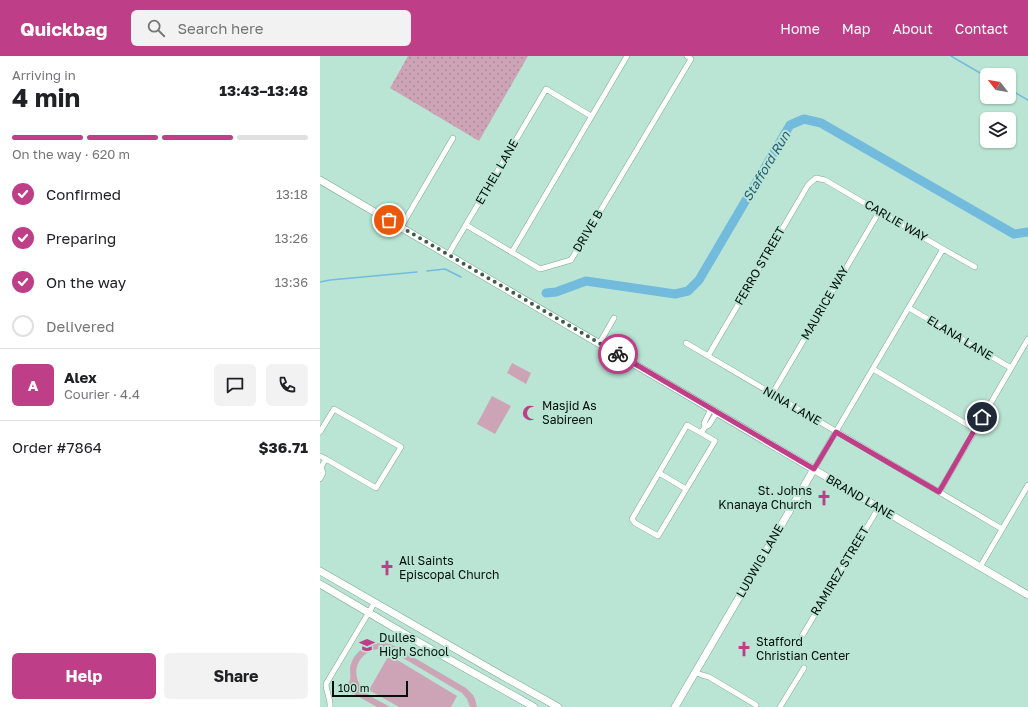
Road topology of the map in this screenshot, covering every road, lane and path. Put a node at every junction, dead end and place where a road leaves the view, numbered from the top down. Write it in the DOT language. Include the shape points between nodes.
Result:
graph roads {
  1 [pos="627,56"];
  2 [pos="686,56"];
  3 [pos="591,116"];
  4 [pos="453,138"];
  5 [pos="816,178"];
  6 [pos="320,180"];
  7 [pos="879,212"];
  8 [pos="466,225"];
  9 [pos="401,227"];
  10 [pos="944,249"];
  11 [pos="512,252"];
  12 [pos="448,255"];
  13 [pos="975,267"];
  14 [pos="909,308"];
  15 [pos="614,318"];
  16 [pos="1028,339"];
  17 [pos="686,343"];
  18 [pos="599,344"];
  19 [pos="708,356"];
  20 [pos="1011,368"];
  21 [pos="873,370"];
  22 [pos="772,394"];
  23 [pos="714,411"];
  24 [pos="975,430"];
  25 [pos="320,432"];
  26 [pos="836,432"];
  27 [pos="701,433"];
  28 [pos="320,456"];
  29 [pos="326,460"];
  30 [pos="321,468"];
  31 [pos="814,469"];
  32 [pos="659,473"];
  33 [pos="320,479"];
  34 [pos="1028,485"];
  35 [pos="686,489"];
  36 [pos="939,492"];
  37 [pos="879,507"];
  38 [pos="1002,529"];
  39 [pos="980,567"];
  40 [pos="320,571"];
  41 [pos="320,584"];
  42 [pos="1028,595"];
  43 [pos="375,602"];
  44 [pos="369,613"];
  45 [pos="802,636"];
  46 [pos="804,668"];
  47 [pos="696,672"];
  48 [pos="756,705"];
  49 [pos="330,707"];
  50 [pos="534,707"];
  51 [pos="558,707"];
  52 [pos="675,707"];
  53 [pos="780,707"];
  1 -- 3 [label="street"];
  2 -- 11 [label="street, DRIVE B" via="691,59 571,260 540,269"];
  3 -- 8 [label="street, ETHEL LANE" via="546,89"];
  3 -- 11 [label="street"];
  4 -- 9 [label="street"];
  5 -- 7 [label="street, CARLIE WAY" via="825,180"];
  5 -- 19 [label="street, FERRO STREET" via="808,185"];
  6 -- 9 [label="street, BRAND LANE"];
  7 -- 10 [label="street, CARLIE WAY"];
  7 -- 22 [label="street, MAURICE WAY"];
  8 -- 11 [label="street"];
  8 -- 12 [label="street, ETHEL LANE"];
  9 -- 12 [label="street, BRAND LANE"];
  10 -- 13 [label="street, CARLIE WAY"];
  10 -- 14 [label="street, LUDWIG LANE"];
  12 -- 18 [label="street, BRAND LANE"];
  14 -- 20 [label="street, ELANA LANE"];
  14 -- 21 [label="street, LUDWIG LANE"];
  15 -- 18 [label="street"];
  16 -- 20 [label="street"];
  17 -- 19 [label="street, NINA LANE"];
  18 -- 23 [label="street, BRAND LANE"];
  19 -- 22 [label="street, NINA LANE"];
  20 -- 24 [label="street"];
  21 -- 24 [label="street"];
  21 -- 26 [label="street, LUDWIG LANE"];
  22 -- 26 [label="street, NINA LANE"];
  23 -- 27 [label="street" via="709,425"];
  23 -- 31 [label="street, BRAND LANE"];
  24 -- 36 [label="street"];
  25 -- 29 [label="street" via="334,408 401,447 376,488"];
  26 -- 31 [label="street, LUDWIG LANE"];
  26 -- 36 [label="street, NINA LANE"];
  27 -- 32 [label="street" via="687,425"];
  27 -- 35 [label="street" via="714,441"];
  28 -- 29 [label="street"];
  29 -- 30 [label="street"];
  30 -- 33 [label="street" via="323,473"];
  31 -- 37 [label="street, BRAND LANE"];
  31 -- 47 [label="street, LUDWIG LANE"];
  32 -- 35 [label="street"];
  32 -- 35 [label="street" via="632,519 635,523 658,536"];
  34 -- 38 [label="street"];
  36 -- 38 [label="street, NINA LANE"];
  37 -- 39 [label="street, BRAND LANE"];
  37 -- 45 [label="street, RAMIREZ STREET"];
  38 -- 39 [label="street"];
  39 -- 42 [label="street, BRAND LANE"];
  40 -- 43 [label="street"];
  41 -- 44 [label="street"];
  43 -- 44 [label="street"];
  43 -- 51 [label="street"];
  44 -- 49 [label="street" via="326,684"];
  44 -- 50 [label="street"];
  46 -- 53 [label="street"];
  47 -- 48 [label="street"];
  47 -- 52 [label="street, LUDWIG LANE"];
}
